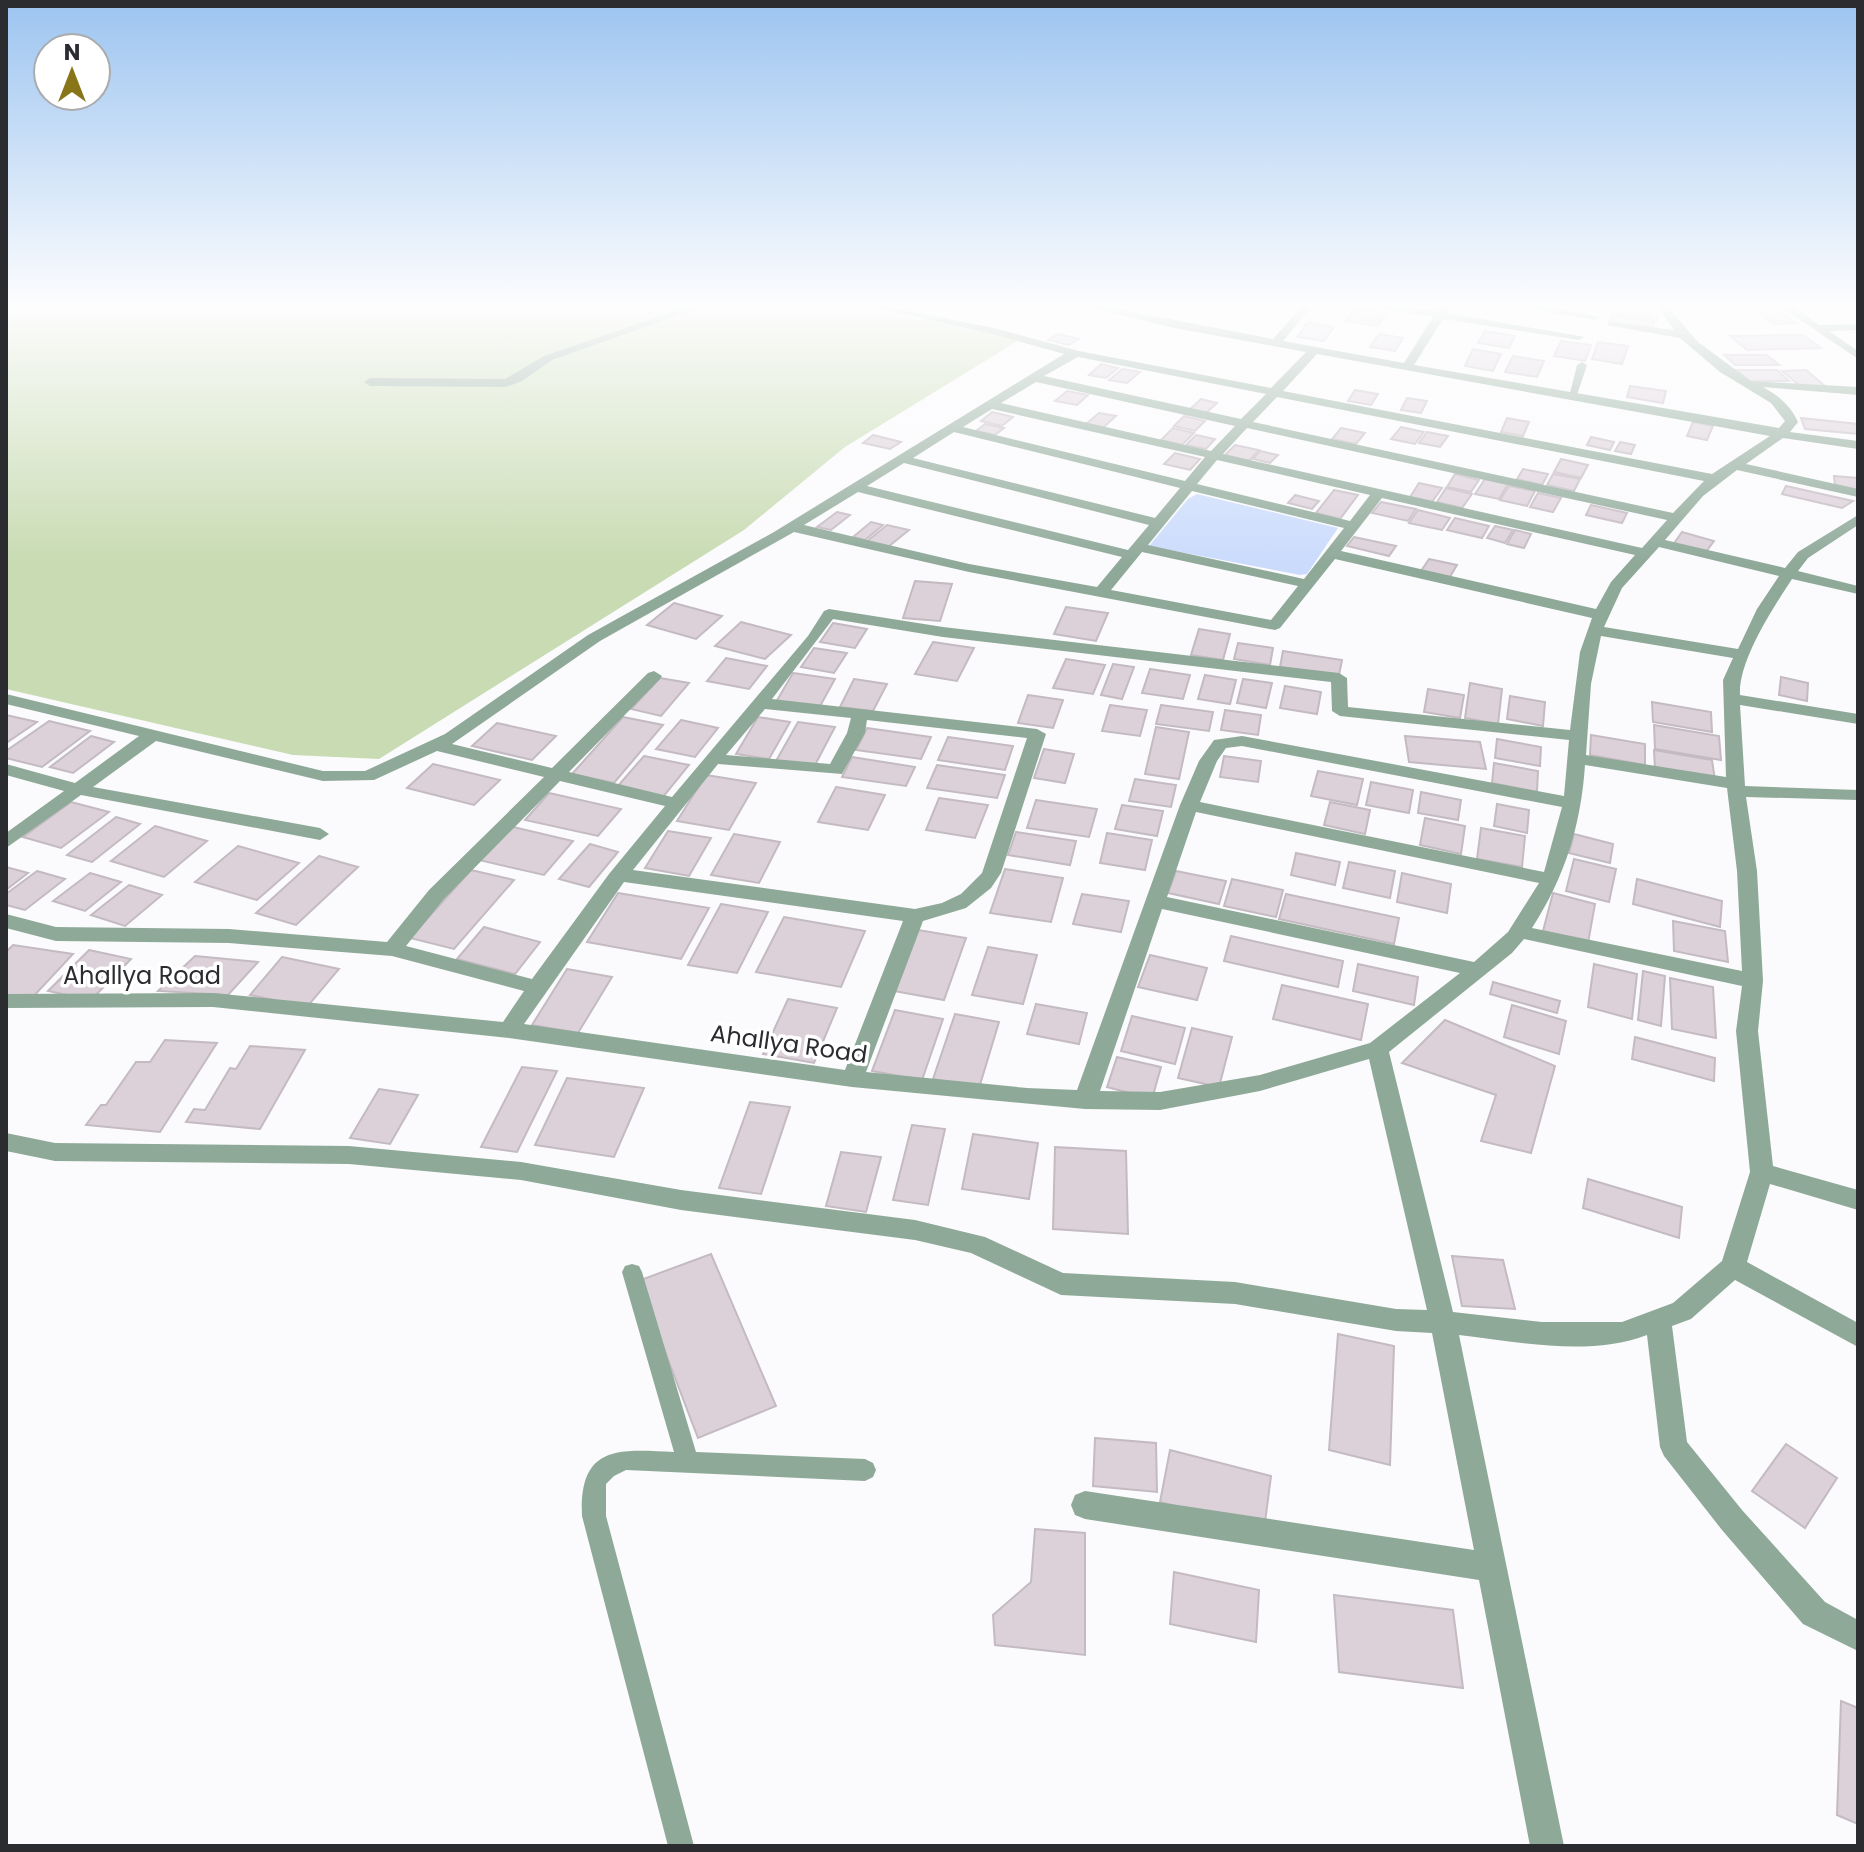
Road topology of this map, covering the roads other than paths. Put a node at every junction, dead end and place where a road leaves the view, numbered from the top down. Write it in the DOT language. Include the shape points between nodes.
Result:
graph roads {
  1 [pos="1011,392"];
  2 [pos="1101,392"];
  3 [pos="1557,392"];
  4 [pos="1764,392"];
  5 [pos="1274,393"];
  6 [pos="1572,395"];
  7 [pos="991,405"];
  8 [pos="1244,424"];
  9 [pos="951,428"];
  10 [pos="1781,435"];
  11 [pos="1858,445"];
  12 [pos="1214,455"];
  13 [pos="903,459"];
  14 [pos="1738,466"];
  15 [pos="1715,479"];
  16 [pos="1188,487"];
  17 [pos="857,488"];
  18 [pos="1379,493"];
  19 [pos="1858,493"];
  20 [pos="1675,518"];
  21 [pos="1858,519"];
  22 [pos="1158,523"];
  23 [pos="1353,526"];
  24 [pos="793,527"];
  25 [pos="1650,548"];
  26 [pos="1135,551"];
  27 [pos="1333,554"];
  28 [pos="1788,574"];
  29 [pos="1308,584"];
  30 [pos="1858,590"];
  31 [pos="1101,592"];
  32 [pos="1598,623"];
  33 [pos="1742,655"];
  34 [pos="654,676"];
  35 [pos="6,699"];
  36 [pos="1732,699"];
  37 [pos="760,703"];
  38 [pos="860,714"];
  39 [pos="1858,719"];
  40 [pos="151,736"];
  41 [pos="1576,736"];
  42 [pos="435,745"];
  43 [pos="1574,758"];
  44 [pos="716,759"];
  45 [pos="6,769"];
  46 [pos="554,773"];
  47 [pos="1736,788"];
  48 [pos="76,789"];
  49 [pos="1858,795"];
  50 [pos="1571,803"];
  51 [pos="679,804"];
  52 [pos="1189,805"];
  53 [pos="320,834"];
  54 [pos="6,842"];
  55 [pos="621,875"];
  56 [pos="1549,879"];
  57 [pos="1154,901"];
  58 [pos="915,916"];
  59 [pos="6,921"];
  60 [pos="1520,932"];
  61 [pos="392,949"];
  62 [pos="1476,969"];
  63 [pos="1753,981"];
  64 [pos="536,987"];
  65 [pos="6,1001"];
  66 [pos="509,1030"];
  67 [pos="1377,1049"];
  68 [pos="852,1079"];
  69 [pos="1085,1100"];
  70 [pos="6,1142"];
  71 [pos="1762,1172"];
  72 [pos="1858,1200"];
  73 [pos="1733,1267"];
  74 [pos="632,1272"];
  75 [pos="1658,1320"];
  76 [pos="1443,1322"];
  77 [pos="1858,1336"];
  78 [pos="688,1462"];
  79 [pos="865,1470"];
  80 [pos="1085,1505"];
  81 [pos="1492,1567"];
  82 [pos="1858,1636"];
  83 [pos="681,1846"];
  84 [pos="1547,1846"];
  1 -- 7 [label="street"];
  2 -- 8 [label="street"];
  3 -- 6 [label="street"];
  4 -- 10 [label="street" via="1789,411 1792,422"];
  5 -- 8 [label="street"];
  5 -- 15 [label="street"];
  6 -- 10 [label="street"];
  7 -- 9 [label="street"];
  7 -- 12 [label="street"];
  8 -- 12 [label="street"];
  8 -- 20 [label="street"];
  9 -- 13 [label="street"];
  9 -- 16 [label="street"];
  10 -- 11 [label="street"];
  10 -- 14 [label="street, Ahallya Road"];
  12 -- 16 [label="street"];
  12 -- 18 [label="street"];
  13 -- 17 [label="street"];
  13 -- 22 [label="street"];
  14 -- 15 [label="street, Ahallya Road"];
  14 -- 19 [label="street"];
  15 -- 20 [label="street, Ahallya Road"];
  16 -- 22 [label="street"];
  16 -- 23 [label="street"];
  17 -- 24 [label="street"];
  17 -- 26 [label="street"];
  18 -- 23 [label="street"];
  18 -- 25 [label="street"];
  20 -- 25 [label="street, Ahallya Road"];
  21 -- 28 [label="street" via="1803,555"];
  22 -- 26 [label="street"];
  23 -- 27 [label="street"];
  24 -- 31 [label="street"];
  24 -- 42 [label="street" via="594,638"];
  25 -- 28 [label="street"];
  25 -- 32 [label="street, Ahallya Road" via="1612,592"];
  26 -- 29 [label="street"];
  26 -- 31 [label="street"];
  27 -- 29 [label="street"];
  27 -- 32 [label="street"];
  28 -- 30 [label="street"];
  28 -- 33 [label="street"];
  29 -- 31 [label="street" via="1271,626"];
  32 -- 33 [label="street"];
  32 -- 41 [label="street, Ahallya Road" via="1583,677"];
  33 -- 36 [label="street" via="1731,680"];
  34 -- 46 [label="street"];
  35 -- 40 [label="street"];
  36 -- 39 [label="street"];
  36 -- 47 [label="street"];
  37 -- 38 [label="street"];
  37 -- 41 [label="street" via="829,614 1339,678 1340,711"];
  37 -- 44 [label="street"];
  38 -- 44 [label="street" via="836,770"];
  38 -- 58 [label="street" via="1037,734 1005,836 981,889 958,905"];
  40 -- 42 [label="street" via="323,776 368,776"];
  40 -- 48 [label="street"];
  41 -- 43 [label="street, Ahallya Road"];
  42 -- 46 [label="street"];
  43 -- 47 [label="street"];
  43 -- 50 [label="street, Ahallya Road"];
  44 -- 51 [label="street"];
  45 -- 48 [label="street"];
  46 -- 51 [label="street"];
  46 -- 61 [label="street" via="436,895"];
  47 -- 49 [label="street"];
  47 -- 63 [label="street"];
  48 -- 53 [label="street"];
  48 -- 54 [label="street"];
  50 -- 52 [label="street" via="1242,741 1220,744"];
  50 -- 56 [label="street, Ahallya Road"];
  51 -- 55 [label="street"];
  52 -- 56 [label="street"];
  52 -- 57 [label="street"];
  55 -- 58 [label="street"];
  55 -- 64 [label="street"];
  56 -- 60 [label="street, Ahallya Road"];
  57 -- 62 [label="street"];
  57 -- 69 [label="street"];
  58 -- 68 [label="street"];
  59 -- 61 [label="street" via="56,934 229,936"];
  60 -- 62 [label="street, Ahallya Road"];
  60 -- 63 [label="street"];
  61 -- 64 [label="street"];
  62 -- 67 [label="street, Ahallya Road"];
  63 -- 71 [label="street" via="1747,1031"];
  64 -- 66 [label="street"];
  65 -- 66 [label="street, Ahallya Road" via="213,1000"];
  66 -- 68 [label="street, Ahallya Road"];
  67 -- 69 [label="street, Ahallya Road" via="1260,1083 1160,1101"];
  67 -- 76 [label="street"];
  68 -- 69 [label="street, Ahallya Road"];
  70 -- 76 [label="street" via="55,1152 349,1155 521,1171 681,1200 915,1230 976,1244 1061,1284 1235,1293 1396,1320"];
  71 -- 72 [label="street"];
  71 -- 73 [label="street"];
  73 -- 75 [label="street" via="1682,1311"];
  73 -- 77 [label="street"];
  74 -- 78 [label="lane"];
  75 -- 76 [label="street" via="1622,1333 1542,1333"];
  75 -- 82 [label="street" via="1674,1447 1814,1613"];
  76 -- 81 [label="street"];
  78 -- 79 [label="lane"];
  78 -- 83 [label="lane" via="626,1460 604,1466 592,1484 594,1516"];
  80 -- 81 [label="street"];
  81 -- 84 [label="street"];
}
